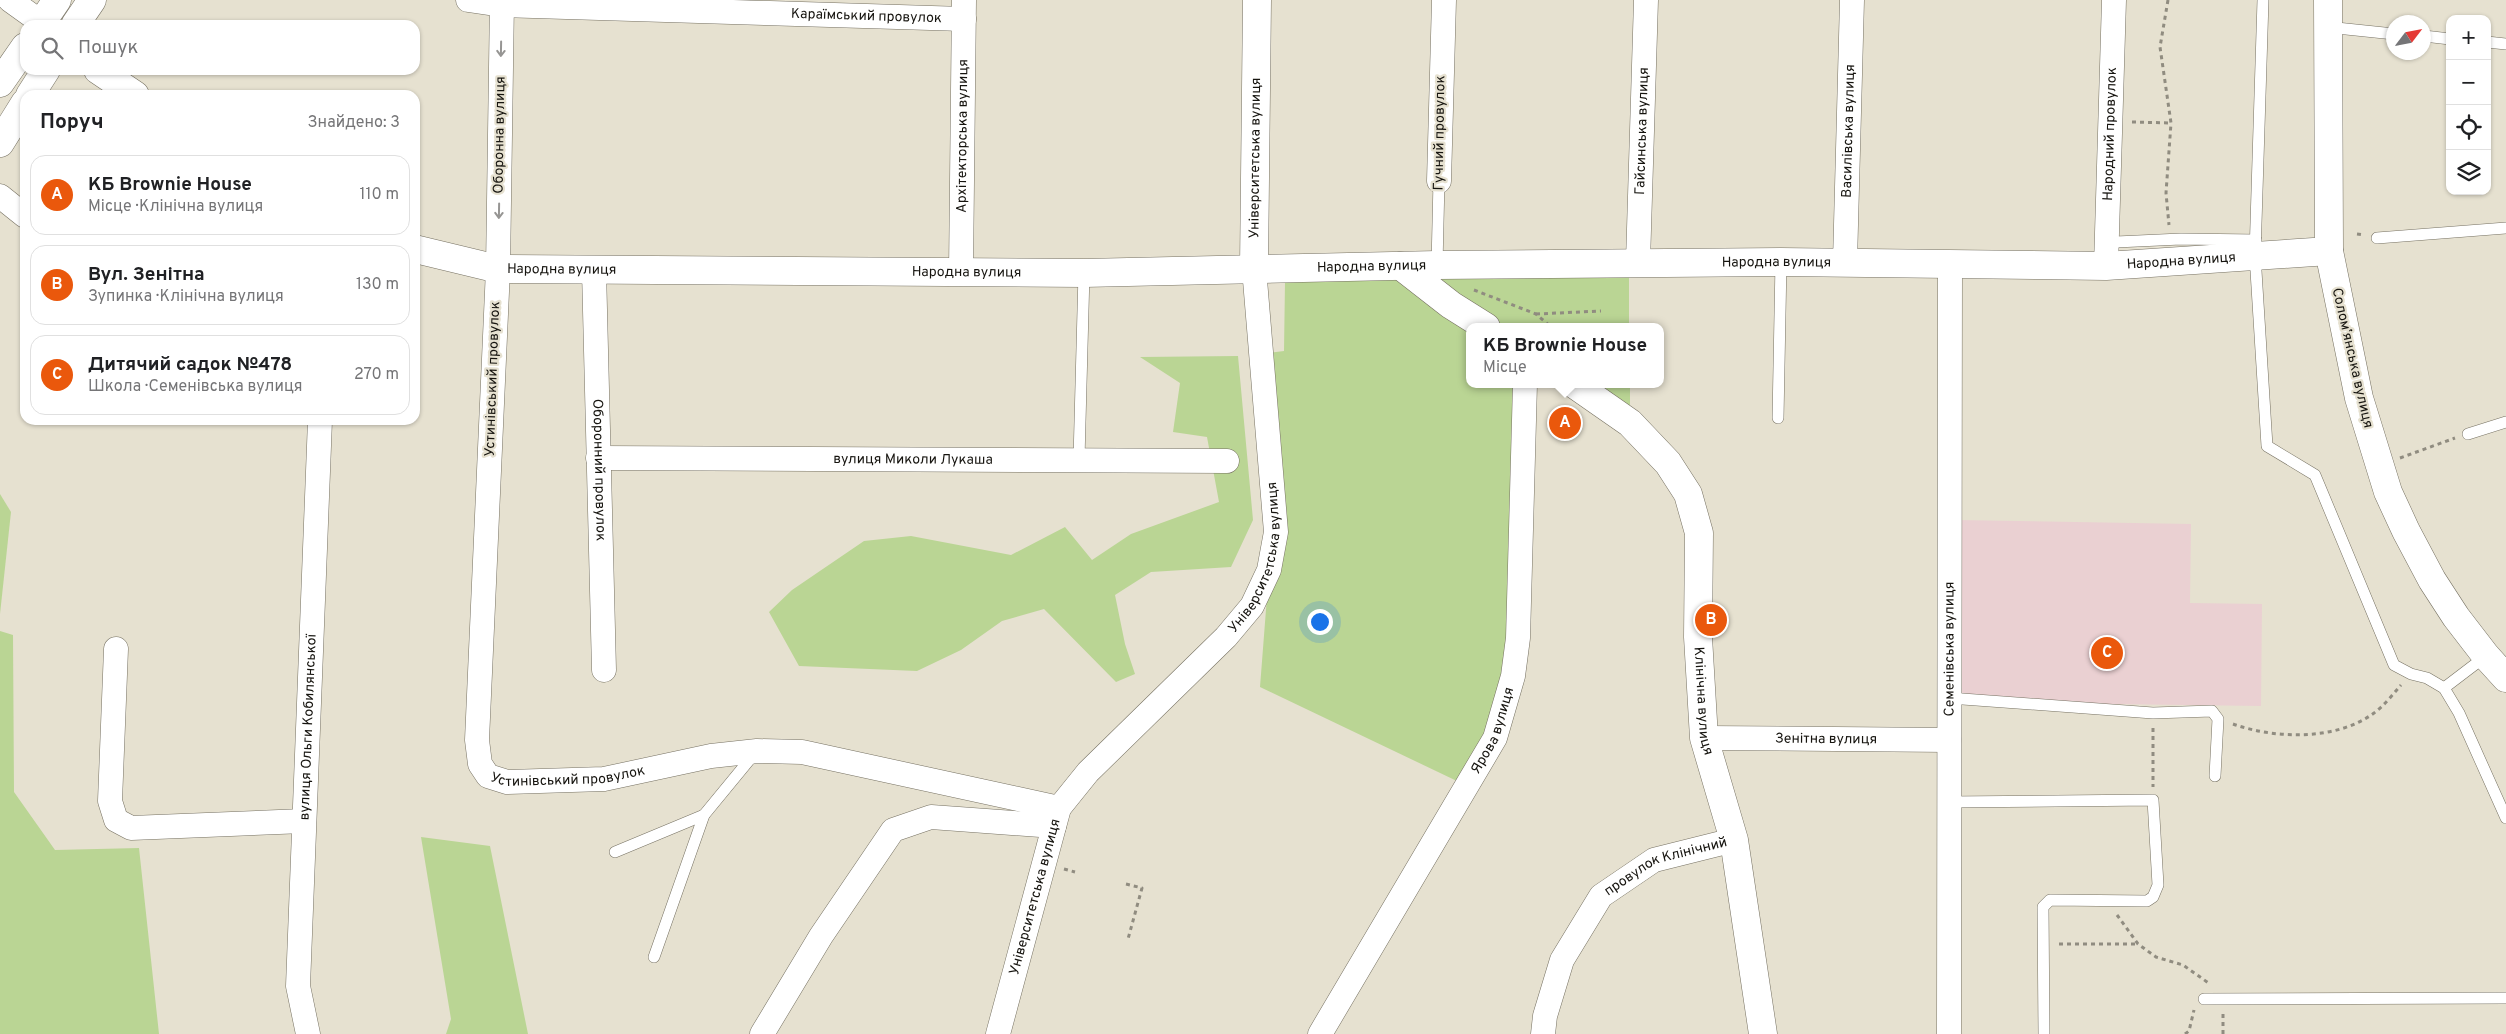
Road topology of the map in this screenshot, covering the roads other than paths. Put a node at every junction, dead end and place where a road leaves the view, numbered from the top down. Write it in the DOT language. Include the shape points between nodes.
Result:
graph roads {
  1 [pos="10,0"];
  2 [pos="57,0"];
  3 [pos="92,0"];
  4 [pos="468,0"];
  5 [pos="1257,0"];
  6 [pos="1444,0"];
  7 [pos="1646,0"];
  8 [pos="1852,0"];
  9 [pos="2114,0"];
  10 [pos="2263,0"];
  11 [pos="2328,0"];
  12 [pos="502,2"];
  13 [pos="964,10"];
  14 [pos="36,20"];
  15 [pos="44,20"];
  16 [pos="78,20"];
  17 [pos="2327,27"];
  18 [pos="2386,33"];
  19 [pos="2431,37"];
  20 [pos="2446,39"];
  21 [pos="2491,42"];
  22 [pos="2506,44"];
  23 [pos="20,54"];
  24 [pos="43,75"];
  25 [pos="105,75"];
  26 [pos="0,83"];
  27 [pos="33,90"];
  28 [pos="127,90"];
  29 [pos="20,111"];
  30 [pos="0,143"];
  31 [pos="1439,181"];
  32 [pos="0,196"];
  33 [pos="20,212"];
  34 [pos="2506,228"];
  35 [pos="2377,238"];
  36 [pos="2255,247"];
  37 [pos="420,250"];
  38 [pos="2329,251"];
  39 [pos="2106,257"];
  40 [pos="1638,262"];
  41 [pos="1782,262"];
  42 [pos="1845,262"];
  43 [pos="1950,263"];
  44 [pos="1437,265"];
  45 [pos="1401,266"];
  46 [pos="1254,268"];
  47 [pos="498,269"];
  48 [pos="594,270"];
  49 [pos="961,272"];
  50 [pos="1084,273"];
  51 [pos="1480,323"];
  52 [pos="1525,388"];
  53 [pos="1580,388"];
  54 [pos="1778,418"];
  55 [pos="2506,422"];
  56 [pos="320,426"];
  57 [pos="2468,434"];
  58 [pos="598,458"];
  59 [pos="1079,459"];
  60 [pos="1227,461"];
  61 [pos="116,649"];
  62 [pos="2486,656"];
  63 [pos="604,670"];
  64 [pos="2505,677"];
  65 [pos="2444,688"];
  66 [pos="1949,698"];
  67 [pos="1704,738"];
  68 [pos="1950,740"];
  69 [pos="757,750"];
  70 [pos="2216,776"];
  71 [pos="1949,802"];
  72 [pos="704,814"];
  73 [pos="1057,817"];
  74 [pos="2506,818"];
  75 [pos="304,821"];
  76 [pos="1734,840"];
  77 [pos="615,852"];
  78 [pos="654,957"];
  79 [pos="2506,998"];
  80 [pos="2204,1000"];
  81 [pos="308,1034"];
  82 [pos="762,1034"];
  83 [pos="998,1034"];
  84 [pos="1320,1034"];
  85 [pos="1543,1034"];
  86 [pos="1763,1034"];
  87 [pos="1949,1034"];
  88 [pos="2044,1034"];
  1 -- 14 [label="street"];
  2 -- 15 [label="street"];
  3 -- 16 [label="street"];
  4 -- 12 [label="street, Караїмський провулок"];
  5 -- 46 [label="street, Університетська вулиця"];
  6 -- 31 [label="street, Гучний провулок"];
  7 -- 40 [label="street, Гайсинська вулиця"];
  8 -- 42 [label="street, Василівська вулиця"];
  9 -- 39 [label="street, Народний провулок"];
  10 -- 36 [label="lane"];
  11 -- 17 [label="street, Соломʼянська вулиця"];
  12 -- 13 [label="street, Караїмський провулок"];
  12 -- 47 [label="street, Оборонна вулиця, one-way"];
  13 -- 49 [label="street, Архітекторська вулиця"];
  17 -- 18 [label="lane"];
  17 -- 38 [label="street, Соломʼянська вулиця"];
  19 -- 20 [label="lane"];
  21 -- 22 [label="lane"];
  23 -- 26 [label="street"];
  24 -- 27 [label="street"];
  25 -- 28 [label="street"];
  29 -- 30 [label="street"];
  31 -- 44 [label="lane, Гучний провулок"];
  32 -- 33 [label="street"];
  34 -- 35 [label="lane"];
  36 -- 38 [label="street, Народна вулиця"];
  36 -- 39 [label="street, Народна вулиця"];
  36 -- 39 [label="lane" via="2170,240 2116,242"];
  36 -- 65 [label="lane" via="2267,446 2315,475 2394,665"];
  37 -- 47 [label="street, Народна вулиця"];
  38 -- 62 [label="street, Соломʼянська вулиця" via="2359,398 2378,464 2406,531 2432,580"];
  39 -- 43 [label="street, Народна вулиця"];
  40 -- 41 [label="street, Народна вулиця"];
  40 -- 44 [label="street, Народна вулиця"];
  41 -- 42 [label="street, Народна вулиця"];
  41 -- 54 [label="lane"];
  42 -- 43 [label="street, Народна вулиця"];
  43 -- 66 [label="street, Семенівська вулиця"];
  44 -- 45 [label="street, Народна вулиця"];
  45 -- 46 [label="street, Народна вулиця"];
  45 -- 51 [label="street"];
  46 -- 50 [label="street, Народна вулиця"];
  46 -- 73 [label="street, Університетська вулиця" via="1276,532 1269,570 1252,606 1226,637 1088,772"];
  47 -- 48 [label="street, Народна вулиця"];
  47 -- 69 [label="street, Устинівський провулок" via="477,740 480,764 488,776 507,782 604,778"];
  48 -- 49 [label="street, Народна вулиця"];
  48 -- 58 [label="street, Оборонний провулок"];
  49 -- 50 [label="street, Народна вулиця"];
  50 -- 59 [label="lane"];
  52 -- 84 [label="street, Ярова вулиця" via="1518,638 1514,676 1495,738"];
  53 -- 67 [label="street, Клінічна вулиця" via="1630,423 1668,463 1688,494 1699,533 1698,637"];
  55 -- 57 [label="lane"];
  56 -- 75 [label="street, вулиця Ольги Кобилянської"];
  58 -- 59 [label="street, вулиця Миколи Лукаша"];
  58 -- 63 [label="street, Оборонний провулок"];
  59 -- 60 [label="street, вулиця Миколи Лукаша"];
  61 -- 75 [label="street" via="110,801 116,820 131,828"];
  62 -- 64 [label="street, Соломʼянська вулиця"];
  62 -- 65 [label="lane"];
  65 -- 74 [label="lane" via="2459,713"];
  66 -- 68 [label="street, Семенівська вулиця"];
  66 -- 70 [label="lane" via="2153,713 2212,711 2218,719"];
  67 -- 68 [label="street, Зенітна вулиця"];
  67 -- 76 [label="street, Клінічна вулиця"];
  68 -- 71 [label="street, Семенівська вулиця"];
  69 -- 72 [label="lane"];
  69 -- 73 [label="street, Устинівський провулок" via="802,752"];
  71 -- 87 [label="street, Семенівська вулиця"];
  71 -- 88 [label="lane" via="2153,800 2158,884 2154,897 2147,901 2045,902"];
  72 -- 77 [label="lane"];
  72 -- 78 [label="lane"];
  73 -- 82 [label="street" via="932,817 893,830 820,936"];
  73 -- 83 [label="street, Університетська вулиця"];
  75 -- 81 [label="street, вулиця Ольги Кобилянської" via="298,986"];
  76 -- 85 [label="street, провулок Клінічний" via="1654,860 1601,896 1562,960 1545,1016"];
  76 -- 86 [label="street, Клінічна вулиця"];
  79 -- 80 [label="lane"];
}
